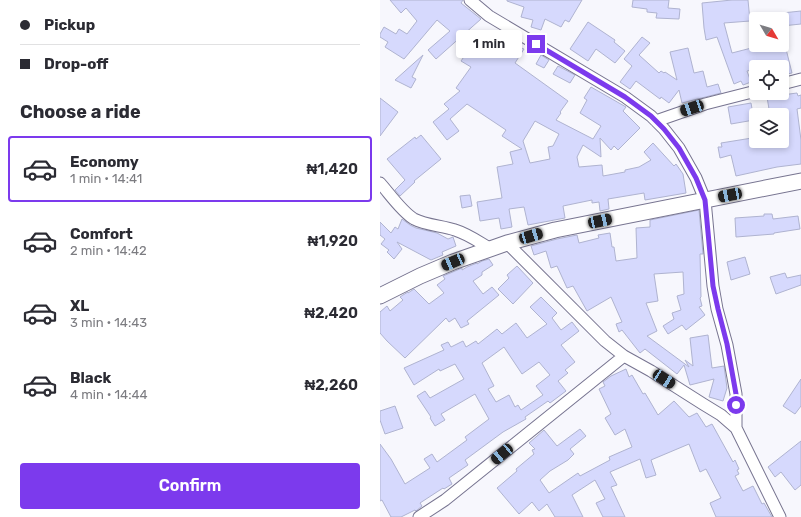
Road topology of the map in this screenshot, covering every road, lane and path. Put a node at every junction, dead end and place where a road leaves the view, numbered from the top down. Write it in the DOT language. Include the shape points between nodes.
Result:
graph roads {
  1 [pos="470,0"];
  2 [pos="801,79"];
  3 [pos="789,82"];
  4 [pos="749,93"];
  5 [pos="656,121"];
  6 [pos="801,181"];
  7 [pos="380,183"];
  8 [pos="705,200"];
  9 [pos="507,243"];
  10 [pos="491,249"];
  11 [pos="380,296"];
  12 [pos="624,356"];
  13 [pos="736,428"];
  14 [pos="419,517"];
  15 [pos="780,517"];
  1 -- 5 [label="street" via="489,16 625,97"];
  2 -- 3 [label="street"];
  4 -- 5 [label="street" via="705,104"];
  5 -- 8 [label="street" via="679,148"];
  6 -- 8 [label="street"];
  7 -- 10 [label="street" via="413,218 456,230"];
  8 -- 9 [label="street" via="555,230"];
  8 -- 13 [label="street" via="713,286 736,394"];
  9 -- 10 [label="street"];
  9 -- 12 [label="street" via="605,341"];
  10 -- 11 [label="street" via="453,262"];
  12 -- 13 [label="street" via="704,404"];
  12 -- 14 [label="street" via="445,500"];
  13 -- 15 [label="street"];
}
